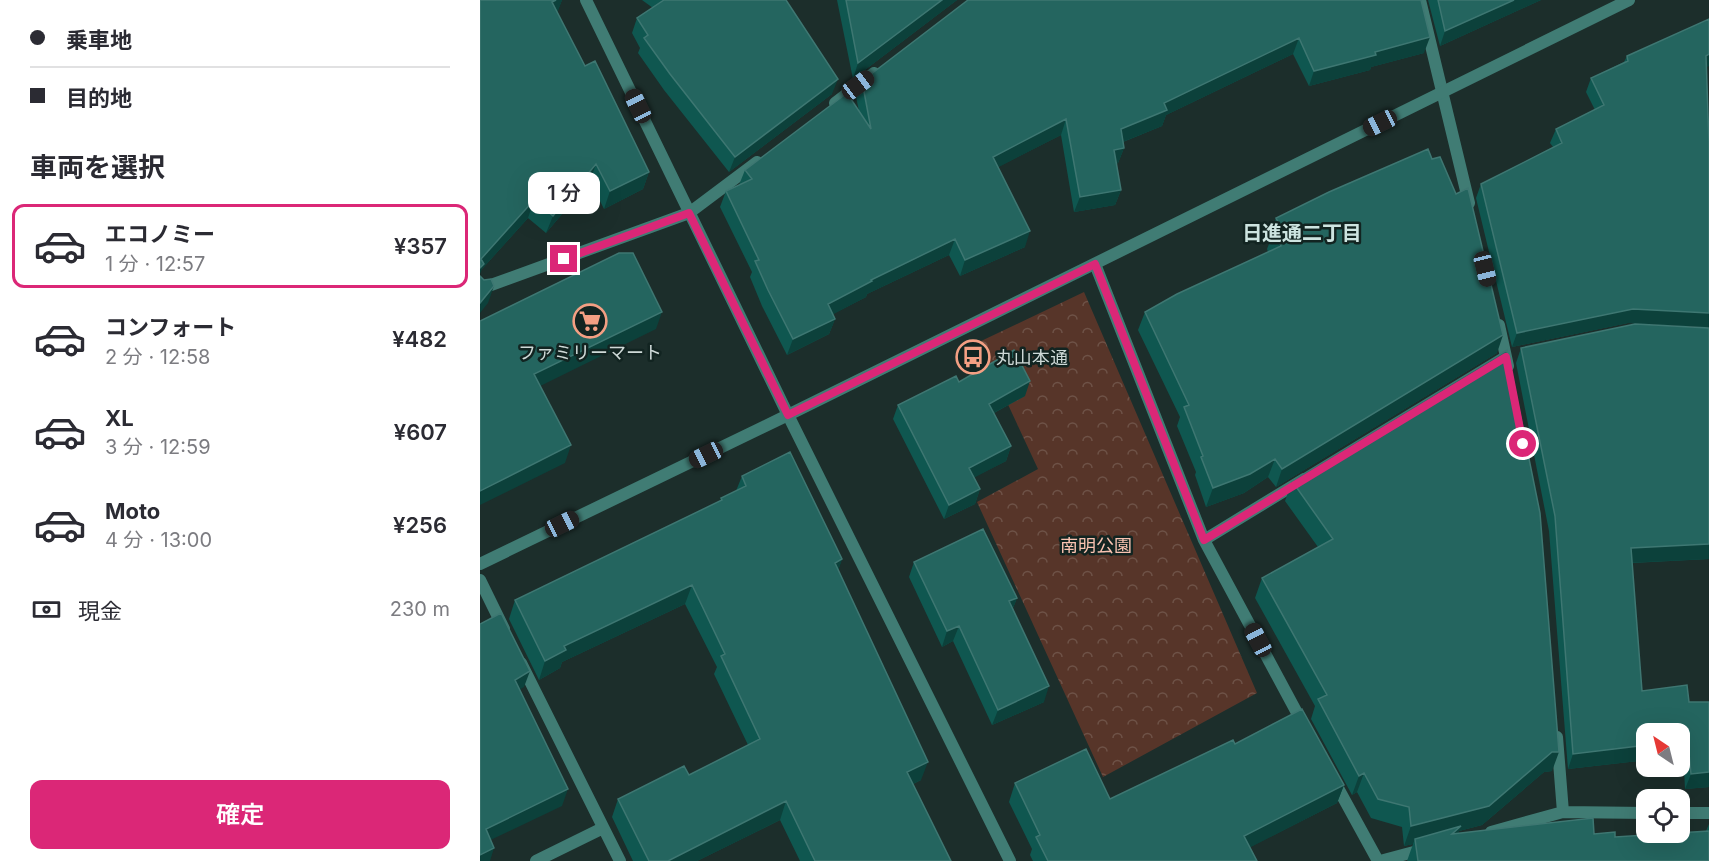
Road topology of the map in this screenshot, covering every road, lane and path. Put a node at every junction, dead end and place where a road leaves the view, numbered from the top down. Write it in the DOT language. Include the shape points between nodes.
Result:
graph roads {
  1 [pos="586,0"];
  2 [pos="1420,0"];
  3 [pos="1629,0"];
  4 [pos="886,64"];
  5 [pos="1442,93"];
  6 [pos="821,114"];
  7 [pos="764,156"];
  8 [pos="689,213"];
  9 [pos="1473,219"];
  10 [pos="1095,264"];
  11 [pos="480,289"];
  12 [pos="1495,311"];
  13 [pos="1511,380"];
  14 [pos="788,415"];
  15 [pos="1315,473"];
  16 [pos="1204,540"];
  17 [pos="480,564"];
  18 [pos="480,580"];
  19 [pos="1556,719"];
  20 [pos="1310,737"];
  21 [pos="1327,768"];
  22 [pos="1563,812"];
  23 [pos="1636,813"];
  24 [pos="1690,813"];
  25 [pos="1709,813"];
  26 [pos="603,828"];
  27 [pos="1483,834"];
  28 [pos="1437,846"];
  29 [pos="536,861"];
  30 [pos="620,861"];
  31 [pos="1010,861"];
  32 [pos="1379,861"];
  1 -- 8 [label="street"];
  2 -- 5 [label="street"];
  3 -- 5 [label="street"];
  4 -- 6 [label="street"];
  5 -- 9 [label="street"];
  5 -- 10 [label="street"];
  7 -- 8 [label="street"];
  8 -- 11 [label="street"];
  8 -- 14 [label="street"];
  10 -- 14 [label="street"];
  10 -- 16 [label="street"];
  12 -- 13 [label="street"];
  14 -- 17 [label="street"];
  14 -- 31 [label="street"];
  15 -- 16 [label="street"];
  16 -- 20 [label="street"];
  18 -- 26 [label="street"];
  19 -- 22 [label="street"];
  21 -- 32 [label="street"];
  22 -- 23 [label="street"];
  22 -- 27 [label="street"];
  24 -- 25 [label="street"];
  26 -- 29 [label="street"];
  26 -- 30 [label="street"];
  28 -- 32 [label="street"];
}
